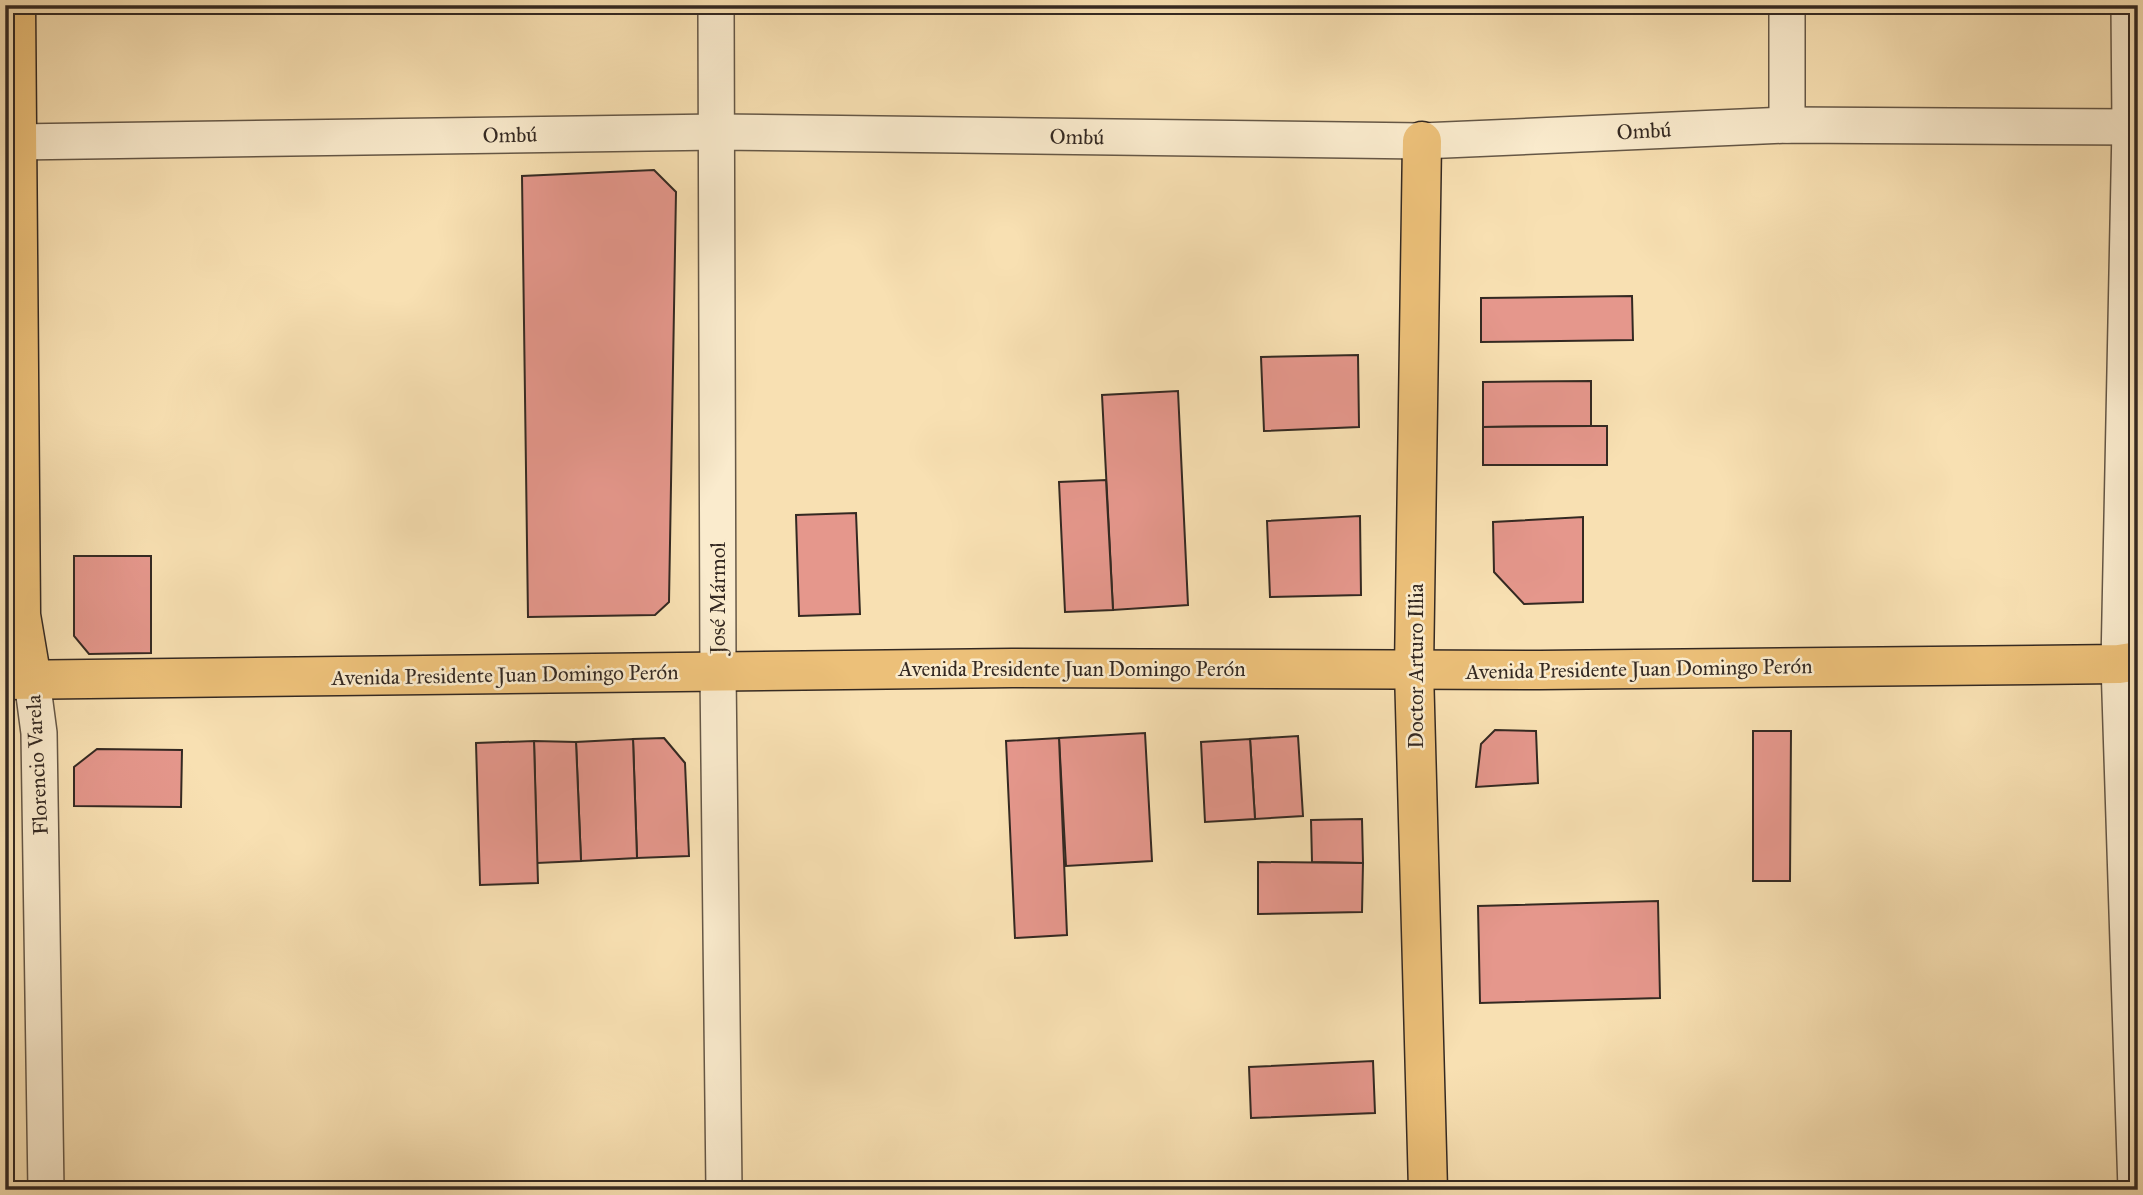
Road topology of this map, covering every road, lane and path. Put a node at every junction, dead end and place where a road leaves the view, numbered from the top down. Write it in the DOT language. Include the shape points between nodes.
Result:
graph roads {
  1 [pos="16,5"];
  2 [pos="716,5"];
  3 [pos="1787,5"];
  4 [pos="2129,5"];
  5 [pos="1787,125"];
  6 [pos="2134,127"];
  7 [pos="718,132"];
  8 [pos="16,142"];
  9 [pos="1422,142"];
  10 [pos="2129,662"];
  11 [pos="1414,670"];
  12 [pos="718,673"];
  13 [pos="18,680"];
  14 [pos="46,1190"];
  15 [pos="724,1190"];
  16 [pos="1428,1190"];
  17 [pos="2137,1190"];
  1 -- 8 [label="main road, Florencio Varela"];
  2 -- 7 [label="street, José Mármol"];
  3 -- 5 [label="street"];
  4 -- 6 [label="street"];
  5 -- 6 [label="street, Ombú"];
  5 -- 9 [label="street, Ombú"];
  6 -- 10 [label="street"];
  7 -- 8 [label="street, Ombú"];
  7 -- 9 [label="street, Ombú"];
  7 -- 12 [label="street, José Mármol"];
  8 -- 13 [label="main road, Florencio Varela"];
  9 -- 11 [label="main road, Doctor Arturo Illia"];
  10 -- 11 [label="main road, Avenida Presidente Juan Domingo Perón"];
  10 -- 17 [label="street"];
  11 -- 12 [label="main road, Avenida Presidente Juan Domingo Perón" via="1012,668"];
  11 -- 16 [label="main road, Doctor Arturo Illia"];
  12 -- 13 [label="main road, Avenida Presidente Juan Domingo Perón"];
  12 -- 15 [label="street, José Mármol"];
  13 -- 14 [label="street, Florencio Varela" via="39,733"];
}
